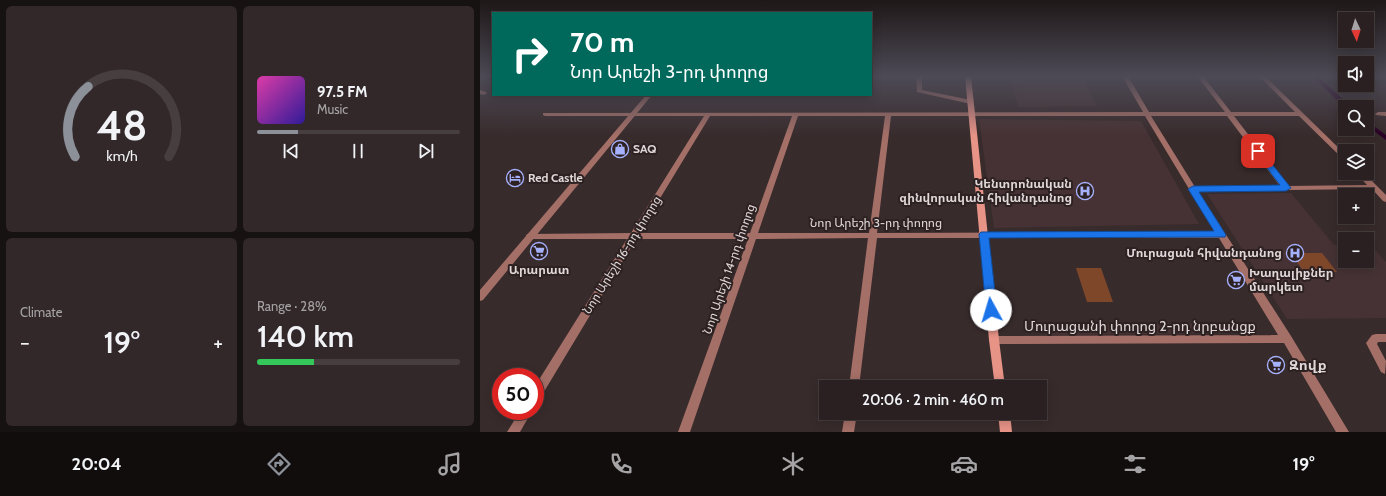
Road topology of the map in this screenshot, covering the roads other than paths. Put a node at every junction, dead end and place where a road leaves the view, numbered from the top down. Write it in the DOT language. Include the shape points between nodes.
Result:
graph roads {
  1 [pos="648,96"];
  2 [pos="943,96"];
  3 [pos="970,96"];
  4 [pos="1137,96"];
  5 [pos="1215,96"];
  6 [pos="1283,96"];
  7 [pos="970,102"];
  8 [pos="545,114"];
  9 [pos="633,114"];
  10 [pos="708,114"];
  11 [pos="796,114"];
  12 [pos="888,114"];
  13 [pos="973,114"];
  14 [pos="1147,114"];
  15 [pos="1301,114"];
  16 [pos="1378,114"];
  17 [pos="1386,114"];
  18 [pos="1229,115"];
  19 [pos="1338,151"];
  20 [pos="1367,180"];
  21 [pos="1374,187"];
  22 [pos="1286,188"];
  23 [pos="1193,189"];
  24 [pos="1386,199"];
  25 [pos="984,234"];
  26 [pos="1221,235"];
  27 [pos="530,236"];
  28 [pos="634,236"];
  29 [pos="754,236"];
  30 [pos="874,236"];
  31 [pos="480,297"];
  32 [pos="1386,338"];
  33 [pos="1287,339"];
  34 [pos="994,340"];
  35 [pos="1384,369"];
  36 [pos="855,380"];
  37 [pos="999,380"];
  38 [pos="544,381"];
  39 [pos="520,420"];
  40 [pos="850,420"];
  41 [pos="1005,420"];
  42 [pos="513,432"];
  43 [pos="684,432"];
  44 [pos="848,432"];
  45 [pos="1006,432"];
  46 [pos="1343,432"];
  1 -- 9 [label="street"];
  2 -- 7 [label="street"];
  3 -- 7 [label="main road"];
  4 -- 14 [label="street"];
  5 -- 18 [label="street"];
  6 -- 15 [label="street"];
  7 -- 13 [label="main road"];
  8 -- 9 [label="street"];
  9 -- 10 [label="street"];
  9 -- 27 [label="street"];
  10 -- 11 [label="street"];
  10 -- 28 [label="street, Նոր Արեշի 16-րդ փողոց"];
  11 -- 12 [label="street"];
  11 -- 29 [label="street, Նոր Արեշի 14-րդ փողոց"];
  12 -- 13 [label="street"];
  12 -- 30 [label="street"];
  13 -- 14 [label="street"];
  13 -- 25 [label="main road"];
  14 -- 18 [label="street"];
  14 -- 23 [label="street"];
  15 -- 18 [label="street"];
  15 -- 19 [label="street"];
  16 -- 17 [label="street"];
  18 -- 22 [label="street"];
  20 -- 21 [label="street"];
  21 -- 22 [label="street"];
  21 -- 24 [label="street"];
  22 -- 23 [label="street"];
  23 -- 26 [label="street"];
  25 -- 26 [label="street, Նոր Արեշի 3-րդ փողոց"];
  25 -- 30 [label="street, Նոր Արեշի 3-րդ փողոց"];
  25 -- 34 [label="main road"];
  26 -- 33 [label="street"];
  27 -- 28 [label="street, Նոր Արեշի 3-րդ փողոց"];
  27 -- 31 [label="street"];
  28 -- 29 [label="street, Նոր Արեշի 3-րդ փողոց"];
  28 -- 38 [label="street, Նոր Արեշի 16-րդ փողոց"];
  29 -- 30 [label="street, Նոր Արեշի 3-րդ փողոց"];
  29 -- 43 [label="street, Նոր Արեշի 14-րդ փողոց"];
  30 -- 36 [label="street"];
  32 -- 35 [label="street" via="1376,338 1371,343"];
  33 -- 34 [label="street, Մուրացանի փողոց 2-րդ նրբանցք"];
  33 -- 46 [label="street"];
  34 -- 37 [label="main road"];
  39 -- 42 [label="street"];
  40 -- 44 [label="street"];
  41 -- 45 [label="main road"];
}
